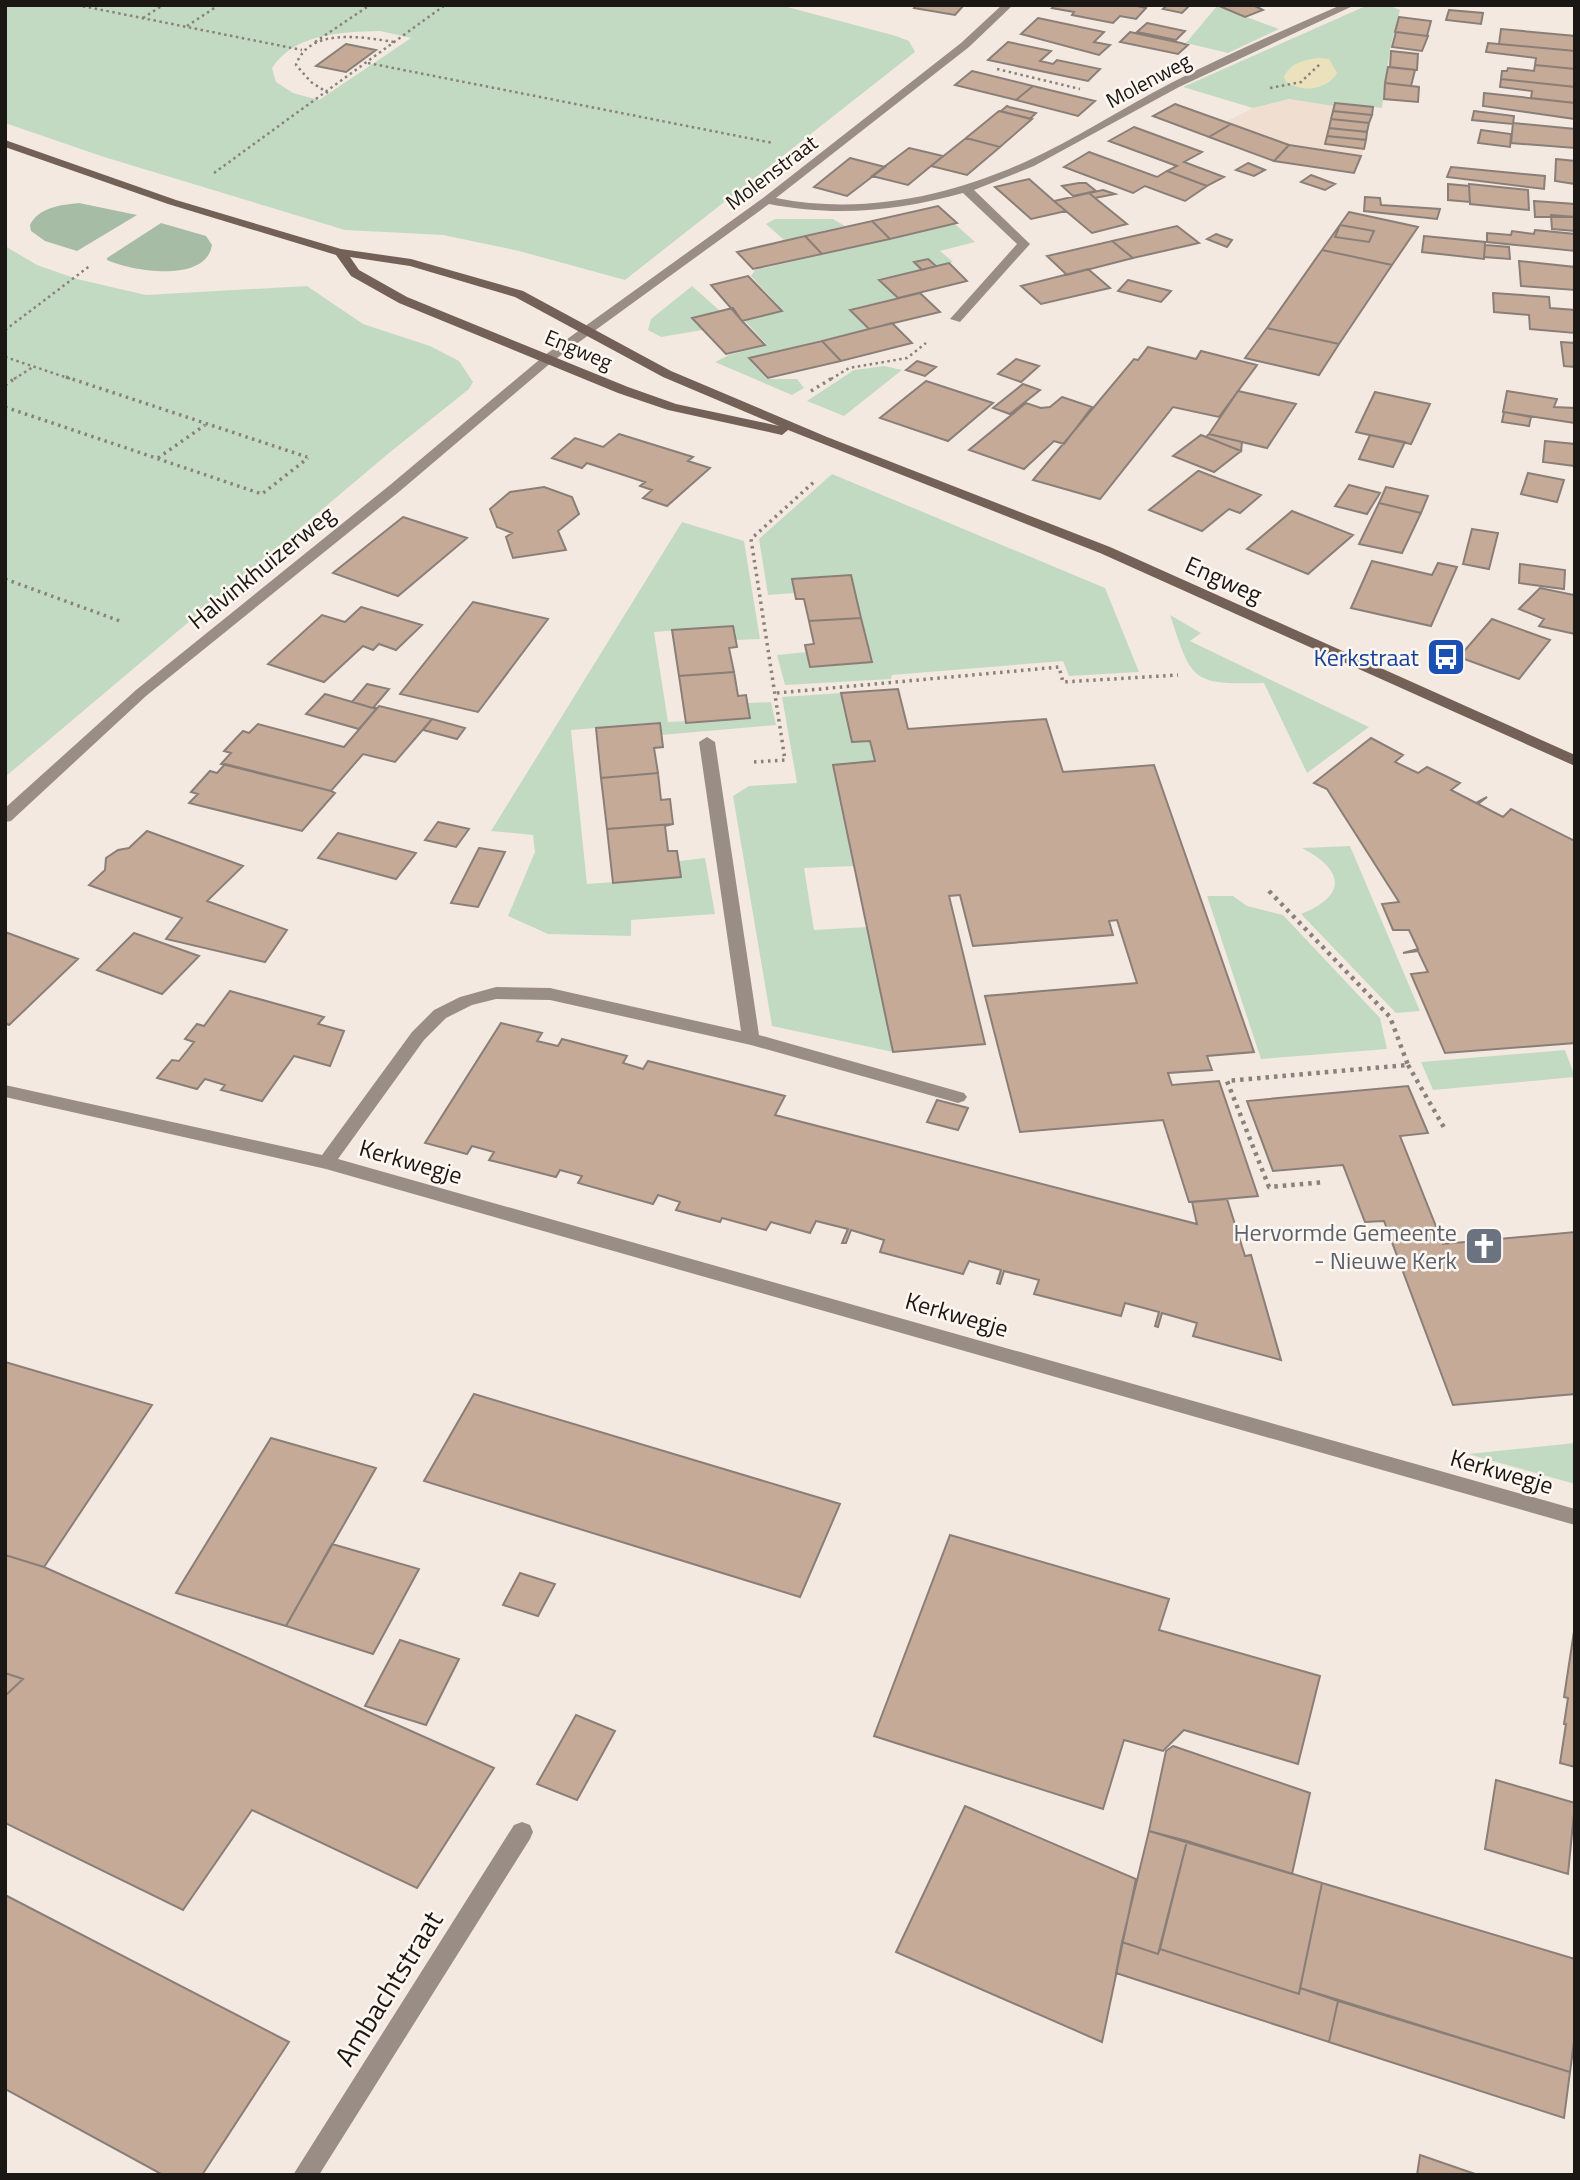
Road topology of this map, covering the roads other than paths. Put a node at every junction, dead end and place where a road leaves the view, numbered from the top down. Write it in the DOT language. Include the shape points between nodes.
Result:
graph roads {
  1 [pos="1008,5"];
  2 [pos="1350,5"];
  3 [pos="5,143"];
  4 [pos="965,188"];
  5 [pos="767,200"];
  6 [pos="340,253"];
  7 [pos="956,319"];
  8 [pos="590,330"];
  9 [pos="549,358"];
  10 [pos="822,440"];
  11 [pos="707,742"];
  12 [pos="1575,761"];
  13 [pos="5,817"];
  14 [pos="751,1040"];
  15 [pos="5,1091"];
  16 [pos="958,1097"];
  17 [pos="326,1162"];
  18 [pos="1575,1517"];
  19 [pos="522,1832"];
  20 [pos="305,2175"];
  1 -- 5 [label="street, Molenstraat" via="965,45"];
  2 -- 4 [label="street, Molenweg" via="1175,85 1029,164"];
  3 -- 6 [label="street, Engweg" via="172,202"];
  4 -- 5 [label="street, Molenweg" via="862,210 819,210"];
  4 -- 7 [label="street" via="1024,244"];
  5 -- 8 [label="street, Molenstraat"];
  6 -- 8 [label="street, Engweg" via="480,281 519,294"];
  6 -- 9 [label="street, Engweg" via="355,273 403,300"];
  8 -- 9 [label="street, Molenstraat"];
  8 -- 10 [label="street, Engweg" via="667,374"];
  9 -- 10 [label="street, Engweg" via="673,407"];
  9 -- 13 [label="street, Halvinkhuizerweg" via="141,693"];
  10 -- 12 [label="street, Engweg" via="1104,550"];
  11 -- 14 [label="street"];
  14 -- 16 [label="street, Kerkwegje"];
  14 -- 17 [label="street, Kerkwegje" via="550,994 496,993 466,1001 440,1014 418,1036"];
  15 -- 17 [label="street, Kerkwegje"];
  17 -- 18 [label="street, Kerkwegje"];
  19 -- 20 [label="street, Ambachtstraat"];
}
